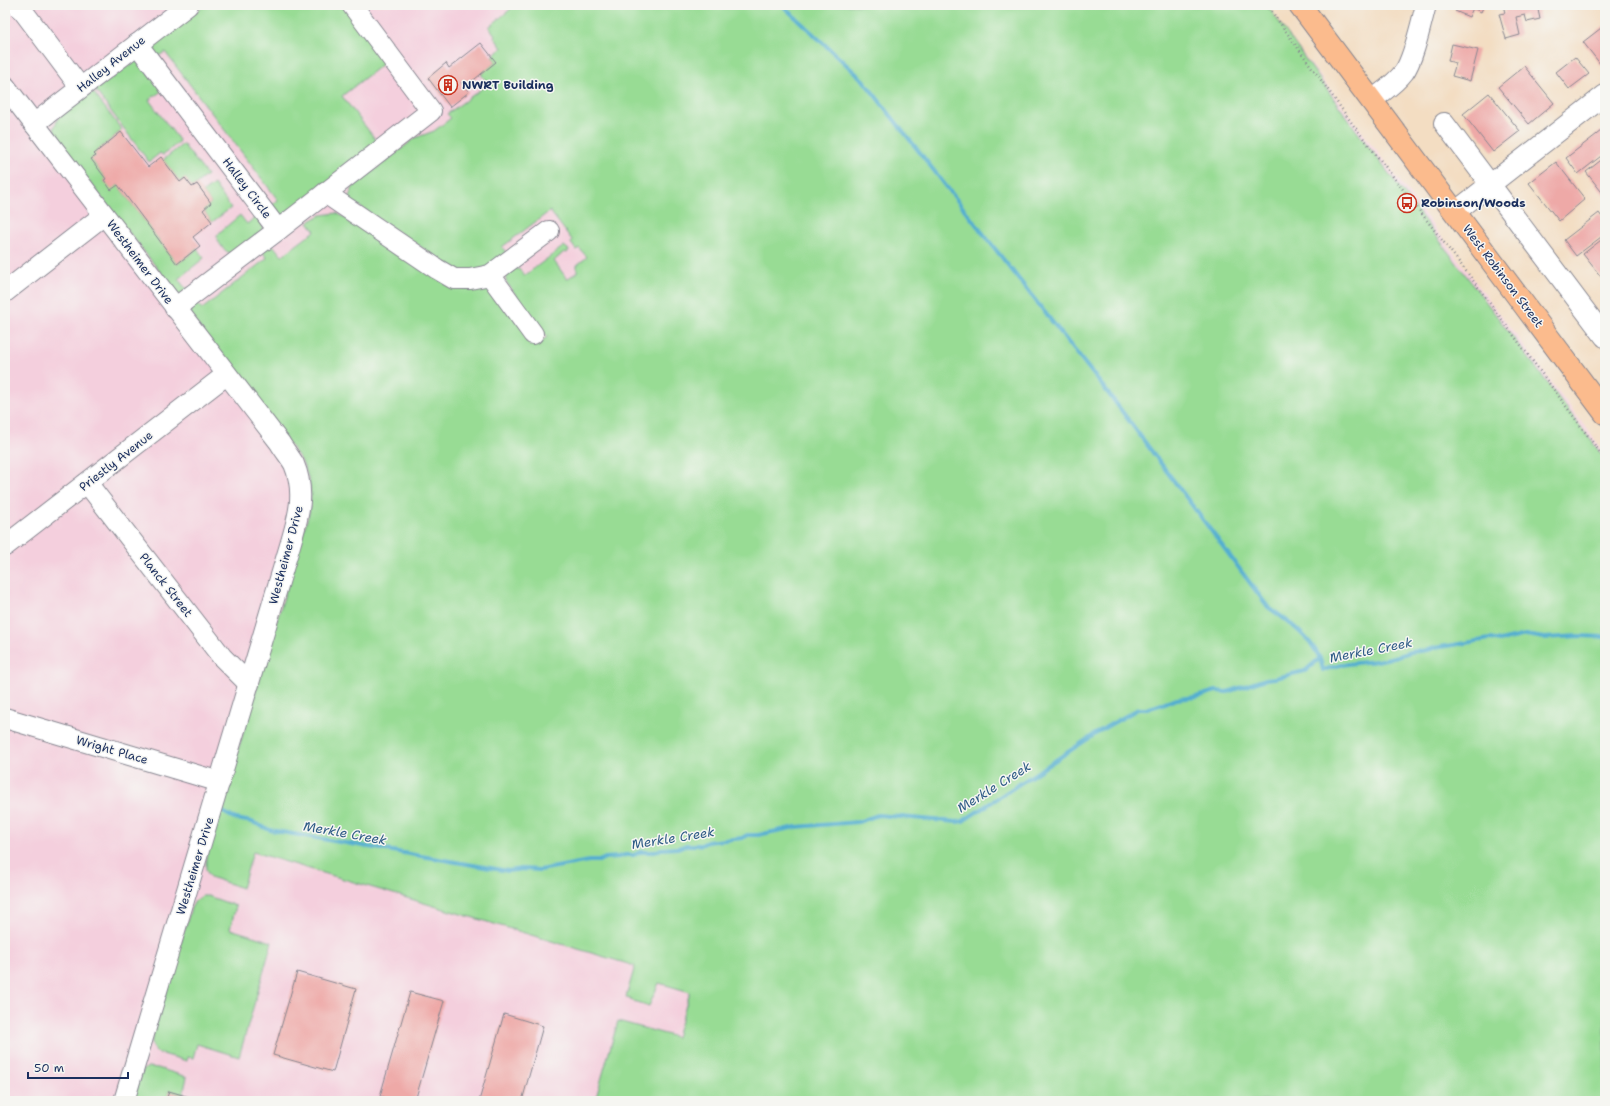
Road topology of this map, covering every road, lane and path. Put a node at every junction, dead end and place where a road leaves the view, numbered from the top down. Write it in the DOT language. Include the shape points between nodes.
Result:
graph roads {
  1 [pos="16,5"];
  2 [pos="188,5"];
  3 [pos="352,5"];
  4 [pos="1267,5"];
  5 [pos="1300,5"];
  6 [pos="1426,5"];
  7 [pos="137,44"];
  8 [pos="5,86"];
  9 [pos="80,88"];
  10 [pos="1605,95"];
  11 [pos="1371,101"];
  12 [pos="1444,123"];
  13 [pos="34,124"];
  14 [pos="1491,184"];
  15 [pos="325,193"];
  16 [pos="1454,212"];
  17 [pos="104,215"];
  18 [pos="278,230"];
  19 [pos="549,231"];
  20 [pos="490,275"];
  21 [pos="5,292"];
  22 [pos="175,308"];
  23 [pos="533,334"];
  24 [pos="1605,337"];
  25 [pos="226,375"];
  26 [pos="1605,413"];
  27 [pos="1605,458"];
  28 [pos="87,483"];
  29 [pos="5,546"];
  30 [pos="249,684"];
  31 [pos="5,718"];
  32 [pos="220,782"];
  33 [pos="124,1101"];
  1 -- 9 [label="street"];
  2 -- 7 [label="street, Halley Avenue"];
  3 -- 15 [label="street" via="431,111"];
  4 -- 27 [label="path" via="1354,126"];
  5 -- 11 [label="main road, West Robinson Street"];
  6 -- 11 [label="street" via="1410,61 1404,72"];
  7 -- 9 [label="street, Halley Avenue"];
  7 -- 18 [label="street, Halley Circle"];
  8 -- 13 [label="street, Westheimer Drive"];
  9 -- 13 [label="street, Halley Avenue"];
  10 -- 14 [label="street"];
  11 -- 16 [label="main road, West Robinson Street"];
  12 -- 14 [label="street"];
  13 -- 17 [label="street, Westheimer Drive"];
  14 -- 16 [label="street"];
  14 -- 24 [label="street"];
  15 -- 18 [label="street"];
  15 -- 20 [label="street" via="447,276 454,279 470,279"];
  16 -- 26 [label="main road, West Robinson Street"];
  17 -- 21 [label="street"];
  17 -- 22 [label="street, Westheimer Drive"];
  18 -- 22 [label="street, Halley Circle"];
  19 -- 20 [label="street"];
  20 -- 23 [label="street"];
  22 -- 25 [label="street, Westheimer Drive"];
  25 -- 28 [label="street, Priestly Avenue"];
  25 -- 30 [label="street, Westheimer Drive" via="280,443 293,463 301,490 297,520"];
  28 -- 29 [label="street, Priestly Avenue"];
  28 -- 30 [label="street, Planck Street" via="222,657"];
  30 -- 32 [label="street, Westheimer Drive"];
  31 -- 32 [label="street, Wright Place"];
  32 -- 33 [label="street, Westheimer Drive"];
}
